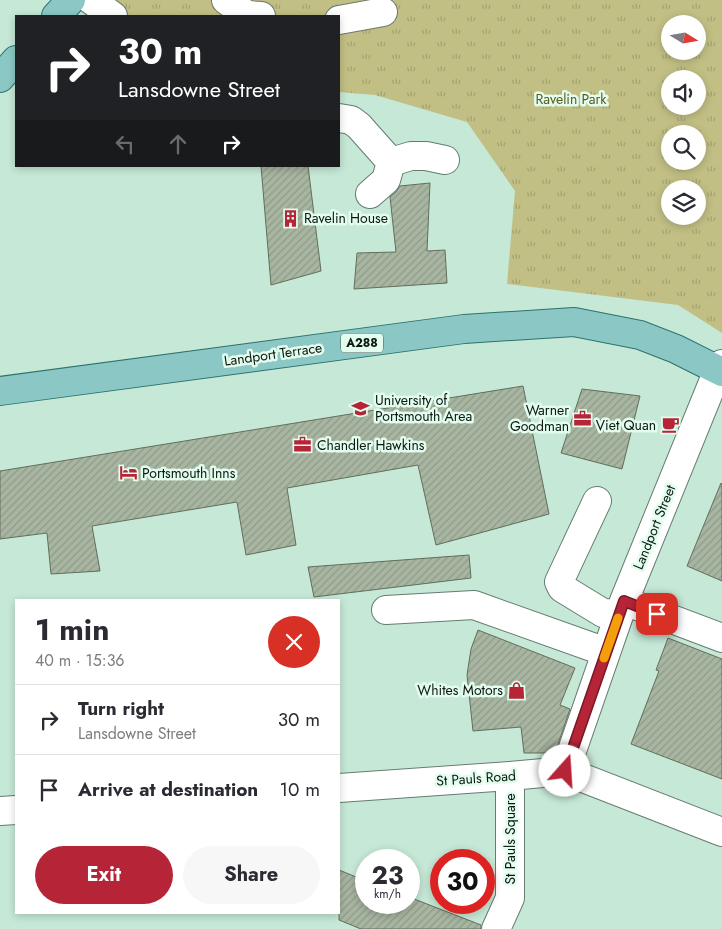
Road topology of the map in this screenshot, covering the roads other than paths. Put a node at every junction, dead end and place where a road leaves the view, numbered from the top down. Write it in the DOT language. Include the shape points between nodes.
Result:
graph roads {
  1 [pos="71,0"];
  2 [pos="91,0"];
  3 [pos="226,0"];
  4 [pos="383,12"];
  5 [pos="57,15"];
  6 [pos="112,15"];
  7 [pos="247,15"];
  8 [pos="340,20"];
  9 [pos="15,61"];
  10 [pos="0,78"];
  11 [pos="340,118"];
  12 [pos="445,160"];
  13 [pos="391,162"];
  14 [pos="370,194"];
  15 [pos="721,368"];
  16 [pos="0,391"];
  17 [pos="597,501"];
  18 [pos="622,608"];
  19 [pos="386,610"];
  20 [pos="722,638"];
  21 [pos="606,652"];
  22 [pos="565,771"];
  23 [pos="510,776"];
  24 [pos="340,788"];
  25 [pos="15,810"];
  26 [pos="0,811"];
  27 [pos="722,832"];
  28 [pos="496,929"];
  1 -- 5 [label="main road"];
  2 -- 6 [label="street"];
  3 -- 7 [label="street"];
  4 -- 8 [label="street"];
  9 -- 10 [label="main road"];
  11 -- 13 [label="street" via="359,126"];
  12 -- 13 [label="street" via="412,156"];
  13 -- 14 [label="street" via="386,180"];
  15 -- 16 [label="main road, Landport Terrace / A288" via="640,334 574,322 464,329"];
  15 -- 18 [label="street, Landport Street"];
  17 -- 18 [label="street" via="559,582 562,588 603,613"];
  18 -- 20 [label="street"];
  18 -- 21 [label="street, Landport Street"];
  19 -- 21 [label="street" via="474,605"];
  21 -- 22 [label="street, Landport Street"];
  22 -- 23 [label="street, St Pauls Road"];
  22 -- 27 [label="street, St Pauls Road"];
  23 -- 24 [label="street, St Pauls Road"];
  23 -- 28 [label="street, St Pauls Square" via="510,898"];
  25 -- 26 [label="street"];
}
